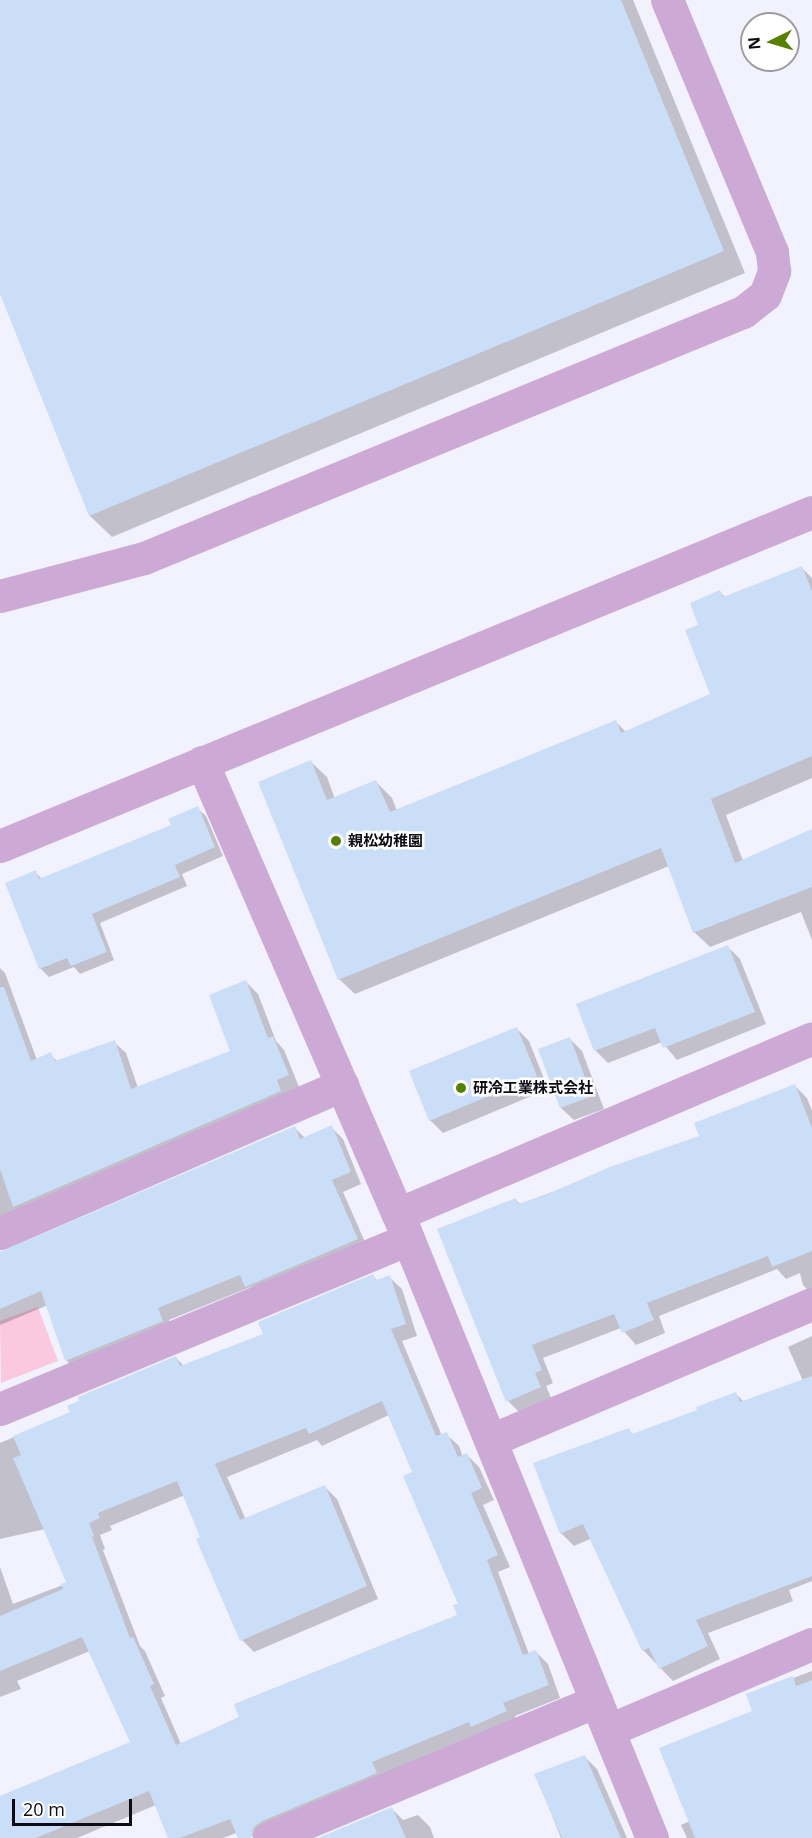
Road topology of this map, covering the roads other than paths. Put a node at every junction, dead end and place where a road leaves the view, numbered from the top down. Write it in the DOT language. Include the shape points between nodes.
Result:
graph roads {
  1 [pos="667,0"];
  2 [pos="812,512"];
  3 [pos="0,596"];
  4 [pos="202,762"];
  5 [pos="0,846"];
  6 [pos="812,1038"];
  7 [pos="342,1085"];
  8 [pos="403,1226"];
  9 [pos="0,1233"];
  10 [pos="812,1304"];
  11 [pos="0,1409"];
  12 [pos="491,1440"];
  13 [pos="812,1644"];
  14 [pos="603,1716"];
  15 [pos="269,1838"];
  16 [pos="652,1838"];
  1 -- 3 [label="street" via="772,252 774,271 765,295 743,312 144,558"];
  2 -- 4 [label="street"];
  4 -- 5 [label="street"];
  4 -- 7 [label="street"];
  6 -- 8 [label="street"];
  7 -- 8 [label="street"];
  7 -- 9 [label="street"];
  8 -- 11 [label="street"];
  8 -- 12 [label="street"];
  10 -- 12 [label="street"];
  12 -- 14 [label="street"];
  13 -- 14 [label="street"];
  14 -- 15 [label="street"];
  14 -- 16 [label="street"];
}
